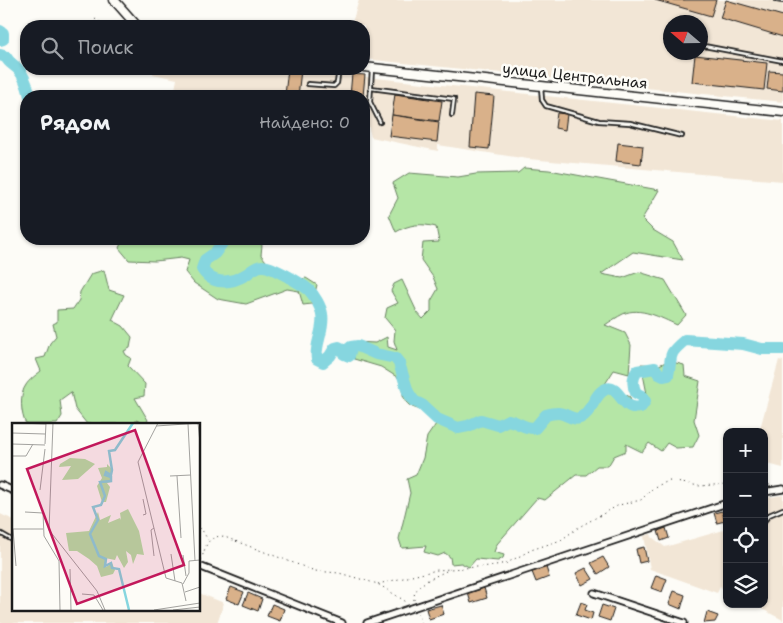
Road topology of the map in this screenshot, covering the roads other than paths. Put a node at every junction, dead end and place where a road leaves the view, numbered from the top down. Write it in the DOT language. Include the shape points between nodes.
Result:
graph roads {
  1 [pos="114,0"];
  2 [pos="777,0"];
  3 [pos="783,1"];
  4 [pos="132,20"];
  5 [pos="708,47"];
  6 [pos="783,61"];
  7 [pos="372,68"];
  8 [pos="338,75"];
  9 [pos="308,84"];
  10 [pos="541,86"];
  11 [pos="371,88"];
  12 [pos="783,112"];
  13 [pos="452,115"];
  14 [pos="380,122"];
  15 [pos="682,136"];
  16 [pos="0,485"];
  17 [pos="783,489"];
  18 [pos="12,490"];
  19 [pos="768,491"];
  20 [pos="723,504"];
  21 [pos="783,509"];
  22 [pos="766,518"];
  23 [pos="0,533"];
  24 [pos="12,539"];
  25 [pos="200,566"];
  26 [pos="594,593"];
  27 [pos="342,623"];
  28 [pos="367,623"];
  29 [pos="684,623"];
  1 -- 4 [label="main road"];
  2 -- 3 [label="lane"];
  5 -- 6 [label="lane"];
  7 -- 10 [label="main road, улица Центральная"];
  7 -- 11 [label="lane"];
  8 -- 9 [label="lane" via="334,86"];
  10 -- 12 [label="main road, улица Центральная"];
  10 -- 15 [label="lane" via="546,106 599,121 630,123"];
  11 -- 13 [label="lane" via="454,99"];
  11 -- 14 [label="lane" via="370,102"];
  16 -- 18 [label="street"];
  17 -- 19 [label="street"];
  20 -- 28 [label="street"];
  21 -- 22 [label="lane"];
  23 -- 24 [label="lane"];
  25 -- 27 [label="street"];
  26 -- 29 [label="street"];
}
